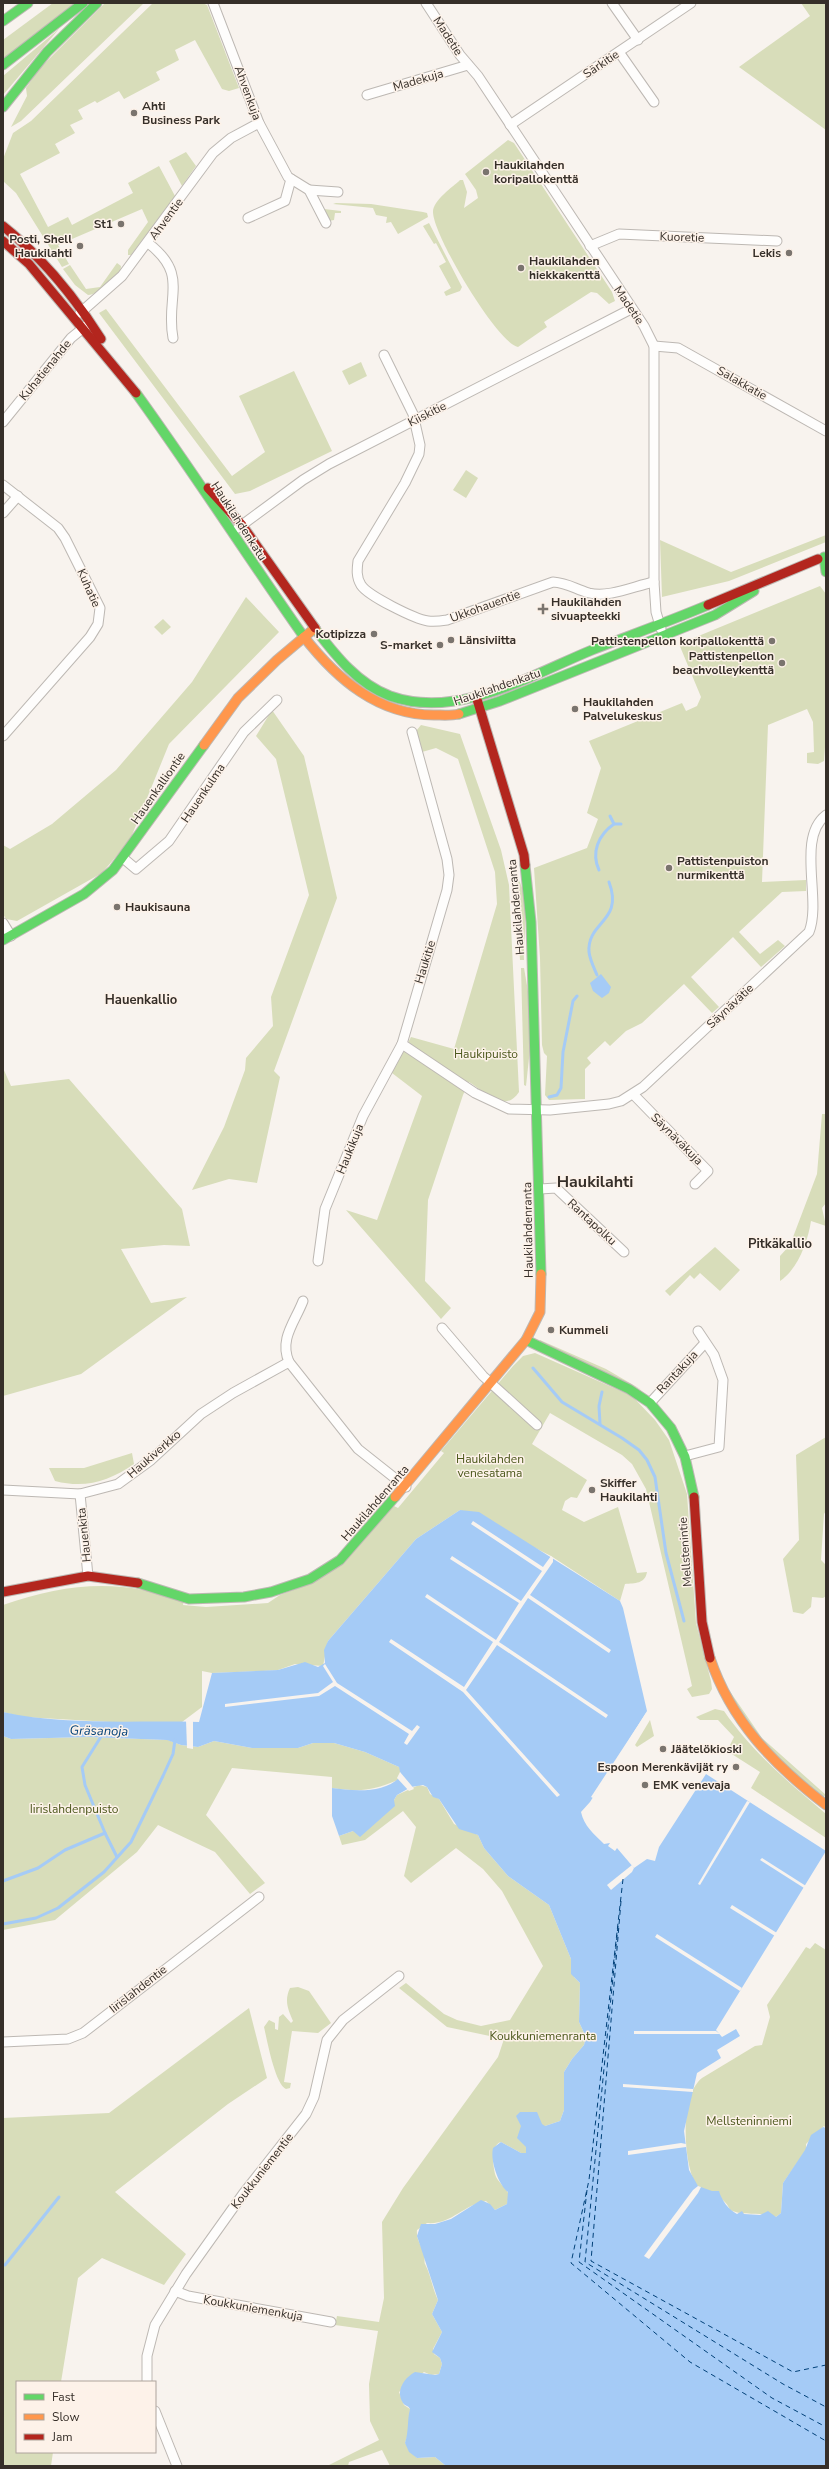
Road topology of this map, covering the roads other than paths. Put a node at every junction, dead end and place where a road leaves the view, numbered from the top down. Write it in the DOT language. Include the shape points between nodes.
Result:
graph roads {
  1 [pos="28,3"];
  2 [pos="83,3"];
  3 [pos="98,3"];
  4 [pos="213,3"];
  5 [pos="426,3"];
  6 [pos="612,3"];
  7 [pos="691,3"];
  8 [pos="3,21"];
  9 [pos="638,40"];
  10 [pos="619,52"];
  11 [pos="3,65"];
  12 [pos="468,65"];
  13 [pos="367,95"];
  14 [pos="654,102"];
  15 [pos="3,107"];
  16 [pos="259,123"];
  17 [pos="510,125"];
  18 [pos="291,179"];
  19 [pos="309,190"];
  20 [pos="338,192"];
  21 [pos="248,218"];
  22 [pos="326,223"];
  23 [pos="3,226"];
  24 [pos="3,241"];
  25 [pos="777,241"];
  26 [pos="148,243"];
  27 [pos="590,246"];
  28 [pos="631,309"];
  29 [pos="84,310"];
  30 [pos="74,317"];
  31 [pos="91,322"];
  32 [pos="83,328"];
  33 [pos="173,338"];
  34 [pos="654,346"];
  35 [pos="384,355"];
  36 [pos="122,374"];
  37 [pos="413,421"];
  38 [pos="3,422"];
  39 [pos="826,431"];
  40 [pos="197,477"];
  41 [pos="3,485"];
  42 [pos="18,496"];
  43 [pos="3,513"];
  44 [pos="242,525"];
  45 [pos="231,533"];
  46 [pos="824,558"];
  47 [pos="826,572"];
  48 [pos="654,582"];
  49 [pos="659,624"];
  50 [pos="315,628"];
  51 [pos="664,636"];
  52 [pos="304,637"];
  53 [pos="476,696"];
  54 [pos="277,700"];
  55 [pos="480,708"];
  56 [pos="412,732"];
  57 [pos="3,736"];
  58 [pos="826,815"];
  59 [pos="123,858"];
  60 [pos="3,923"];
  61 [pos="7,938"];
  62 [pos="402,1044"];
  63 [pos="633,1094"];
  64 [pos="537,1110"];
  65 [pos="695,1184"];
  66 [pos="540,1189"];
  67 [pos="624,1252"];
  68 [pos="318,1261"];
  69 [pos="303,1300"];
  70 [pos="442,1328"];
  71 [pos="698,1331"];
  72 [pos="526,1340"];
  73 [pos="705,1343"];
  74 [pos="288,1362"];
  75 [pos="492,1382"];
  76 [pos="650,1403"];
  77 [pos="536,1425"];
  78 [pos="685,1456"];
  79 [pos="406,1487"];
  80 [pos="3,1490"];
  81 [pos="80,1494"];
  82 [pos="88,1576"];
  83 [pos="3,1592"];
  84 [pos="826,1805"];
  85 [pos="259,1897"];
  86 [pos="399,1976"];
  87 [pos="3,2042"];
  88 [pos="175,2291"];
  89 [pos="331,2322"];
  90 [pos="147,2381"];
  91 [pos="156,2414"];
  92 [pos="177,2466"];
  1 -- 8 [label="main road"];
  2 -- 11 [label="main road"];
  3 -- 15 [label="main road" via="52,46 16,87"];
  4 -- 16 [label="street, Ahvenkuja"];
  5 -- 12 [label="street, Madetie"];
  6 -- 9 [label="street"];
  7 -- 9 [label="street, Särkitie"];
  9 -- 10 [label="street, Särkitie"];
  10 -- 14 [label="street"];
  10 -- 17 [label="street, Särkitie"];
  12 -- 13 [label="street, Madekuja"];
  12 -- 17 [label="street, Madetie"];
  16 -- 18 [label="street, Ahvenkuja"];
  16 -- 26 [label="street, Ahventie" via="231,138 213,153"];
  17 -- 27 [label="street, Madetie"];
  18 -- 19 [label="street, Ahvenkuja"];
  18 -- 21 [label="street" via="284,201"];
  19 -- 20 [label="street, Ahvenkuja"];
  19 -- 22 [label="street"];
  23 -- 29 [label="main road, Haukilahdenkatu" via="44,263"];
  24 -- 30 [label="main road, Haukilahdenkatu" via="29,264"];
  25 -- 27 [label="street, Kuoretie" via="619,234"];
  26 -- 29 [label="street, Ahventie" via="122,276"];
  26 -- 33 [label="street" via="168,261 174,285 171,326"];
  27 -- 28 [label="street, Madetie"];
  28 -- 34 [label="street, Madetie"];
  28 -- 37 [label="street, Kiiskitie"];
  29 -- 30 [label="street, Ahventie"];
  29 -- 31 [label="main road, Haukilahdenkatu"];
  30 -- 32 [label="main road, Haukilahdenkatu"];
  31 -- 32 [label="street, Kuhatienahde"];
  31 -- 36 [label="main road, Haukilahdenkatu"];
  32 -- 36 [label="main road, Haukilahdenkatu"];
  32 -- 38 [label="street, Kuhatienahde" via="71,338"];
  34 -- 39 [label="street, Salakkatie" via="678,348"];
  34 -- 48 [label="street"];
  35 -- 37 [label="street, Ukkohauentie" via="410,406"];
  36 -- 40 [label="main road, Haukilahdenkatu"];
  37 -- 44 [label="street, Kiiskitie" via="323,468"];
  37 -- 48 [label="street, Ukkohauentie" via="420,444 417,462 358,560 356,572 367,591 416,618 434,622 553,582 566,582 589,593 601,594"];
  40 -- 44 [label="main road, Haukilahdenkatu" via="229,508"];
  40 -- 45 [label="main road, Haukilahdenkatu"];
  41 -- 42 [label="street, Kuhatie"];
  42 -- 43 [label="street"];
  42 -- 57 [label="street, Kuhatie" via="58,528 65,538 97,599 100,617 90,637"];
  44 -- 45 [label="street, Kiiskitie"];
  44 -- 50 [label="main road, Haukilahdenkatu"];
  45 -- 52 [label="main road, Haukilahdenkatu"];
  46 -- 47 [label="main road"];
  46 -- 49 [label="main road, Haukilahdenkatu" via="780,572"];
  46 -- 51 [label="main road, Haukilahdenkatu" via="760,588 715,615"];
  48 -- 49 [label="street"];
  49 -- 51 [label="street"];
  49 -- 53 [label="main road, Haukilahdenkatu"];
  50 -- 52 [label="main road, Hauenkalliontie"];
  50 -- 53 [label="main road, Haukilahdenkatu" via="353,674 388,696 427,703 453,702"];
  51 -- 55 [label="main road, Haukilahdenkatu"];
  52 -- 55 [label="main road, Haukilahdenkatu" via="319,656 355,688 400,712 437,716 456,715"];
  52 -- 59 [label="main road, Hauenkalliontie" via="238,698"];
  53 -- 55 [label="main road, Haukilahdenranta"];
  54 -- 59 [label="street, Hauenkulma" via="244,732 169,841 136,869"];
  55 -- 64 [label="main road, Haukilahdenranta" via="524,855 532,922 534,1089"];
  56 -- 62 [label="street, Haukitie" via="447,859 449,875 447,890"];
  58 -- 63 [label="street, Säynävätie" via="818,823 813,836 812,918 809,932"];
  59 -- 61 [label="main road, Hauenkalliontie" via="84,894"];
  60 -- 61 [label="street"];
  62 -- 64 [label="street" via="500,1107"];
  62 -- 68 [label="street, Haukikuja" via="363,1116 325,1209"];
  63 -- 64 [label="street, Säynävätie" via="621,1101 597,1107"];
  63 -- 65 [label="street, Säynäväkuja" via="708,1171"];
  64 -- 66 [label="main road, Haukilahdenranta"];
  66 -- 67 [label="street, Rantapolku" via="556,1188"];
  66 -- 72 [label="main road, Haukilahdenranta" via="540,1312"];
  69 -- 74 [label="street" via="284,1343"];
  70 -- 75 [label="street" via="483,1376"];
  71 -- 73 [label="street"];
  72 -- 75 [label="main road, Haukilahdenranta"];
  72 -- 76 [label="main road, Mellstenintie" via="628,1388"];
  73 -- 76 [label="street, Rantakuja"];
  73 -- 78 [label="street, Rantakuja" via="714,1355 723,1380 719,1447"];
  74 -- 79 [label="street" via="358,1449"];
  74 -- 81 [label="street, Haukiverkko" via="201,1414 151,1460 118,1484"];
  75 -- 77 [label="street"];
  75 -- 79 [label="main road, Haukilahdenranta"];
  76 -- 78 [label="main road, Mellstenintie" via="671,1429"];
  78 -- 84 [label="main road, Mellstenintie" via="692,1484 705,1638 718,1681 736,1716 757,1745"];
  79 -- 82 [label="main road, Haukilahdenranta" via="340,1560 310,1579 292,1586 258,1595 210,1597 190,1590 169,1591 126,1580"];
  80 -- 81 [label="street, Haukiverkko"];
  81 -- 82 [label="street, Hauenkita"];
  82 -- 83 [label="main road, Haukilahdenranta"];
  85 -- 87 [label="street, Iirislahdentie" via="83,2033 68,2039"];
  86 -- 88 [label="street, Koukkuniementie" via="343,2020 327,2040 314,2097 306,2114 243,2194"];
  88 -- 89 [label="street, Koukkuniemenkuja" via="188,2296"];
  88 -- 90 [label="street, Koukkuniementie" via="155,2325 146,2367"];
  91 -- 92 [label="street"];
}
